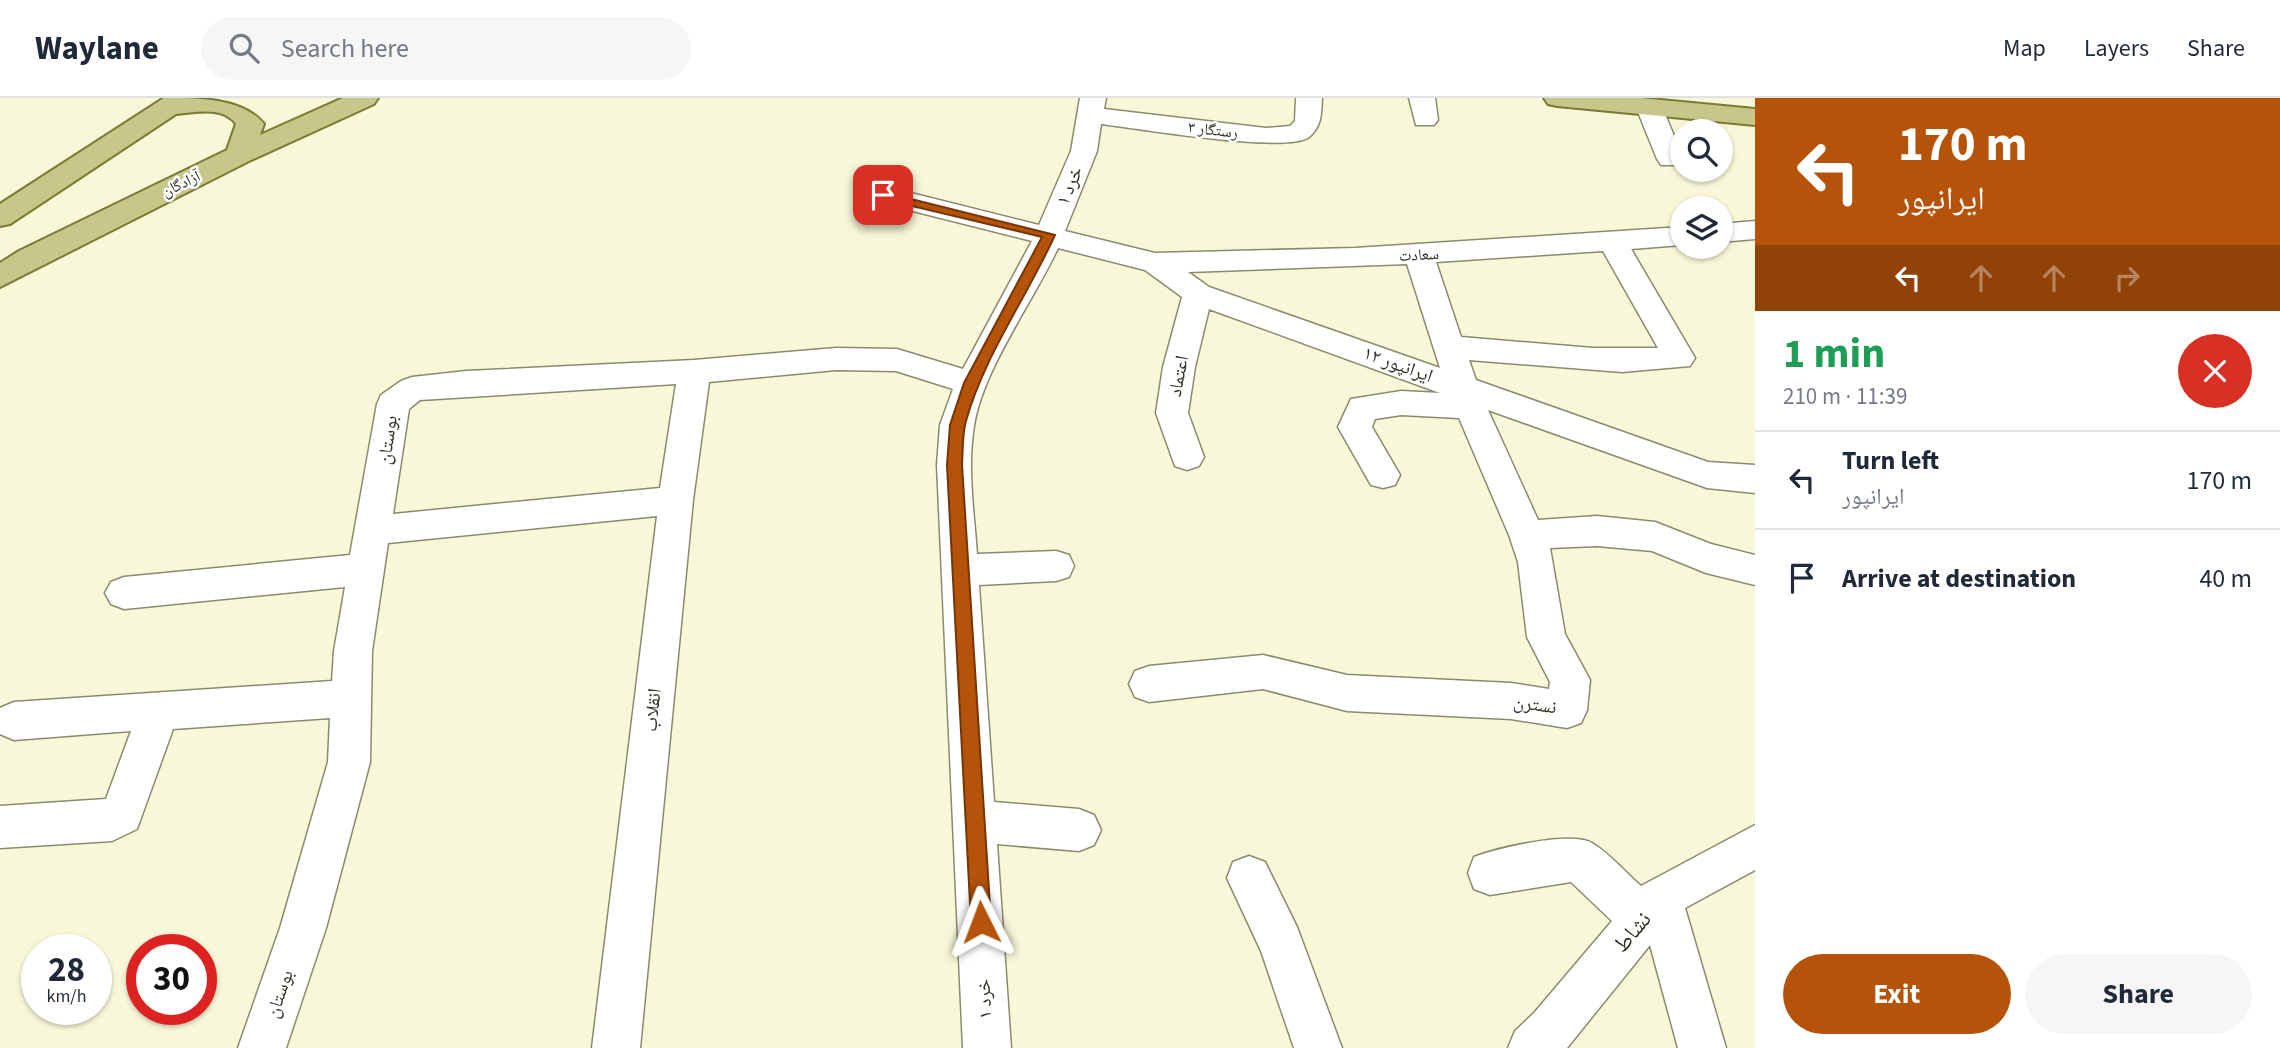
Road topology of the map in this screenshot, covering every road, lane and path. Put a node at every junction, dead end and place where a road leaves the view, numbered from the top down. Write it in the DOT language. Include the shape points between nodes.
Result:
graph roads {
  1 [pos="365,98"];
  2 [pos="1309,98"];
  3 [pos="1557,98"];
  4 [pos="178,102"];
  5 [pos="1665,105"];
  6 [pos="1091,106"];
  7 [pos="1755,117"];
  8 [pos="239,155"];
  9 [pos="1670,159"];
  10 [pos="883,195"];
  11 [pos="0,217"];
  12 [pos="1755,230"];
  13 [pos="1733,232"];
  14 [pos="1049,235"];
  15 [pos="1670,237"];
  16 [pos="1612,241"];
  17 [pos="1419,255"];
  18 [pos="1155,263"];
  19 [pos="0,277"];
  20 [pos="1198,294"];
  21 [pos="1448,347"];
  22 [pos="694,372"];
  23 [pos="971,383"];
  24 [pos="1466,397"];
  25 [pos="1187,457"];
  26 [pos="1384,475"];
  27 [pos="1755,479"];
  28 [pos="676,500"];
  29 [pos="375,530"];
  30 [pos="1527,535"];
  31 [pos="1056,566"];
  32 [pos="368,569"];
  33 [pos="960,570"];
  34 [pos="1755,570"];
  35 [pos="124,593"];
  36 [pos="1149,684"];
  37 [pos="352,698"];
  38 [pos="159,711"];
  39 [pos="14,721"];
  40 [pos="975,821"];
  41 [pos="0,827"];
  42 [pos="1079,830"];
  43 [pos="1755,846"];
  44 [pos="1490,873"];
  45 [pos="1250,878"];
  46 [pos="1652,909"];
  47 [pos="262,1048"];
  48 [pos="616,1048"];
  49 [pos="987,1048"];
  50 [pos="1318,1048"];
  51 [pos="1532,1048"];
  52 [pos="1702,1048"];
  1 -- 8 [label="main road, آزادگان"];
  2 -- 6 [label="street, رستگار ۳" via="1308,122 1298,133 1266,136"];
  3 -- 5 [label="main road"];
  4 -- 8 [label="main road" via="229,104 244,112 250,124"];
  4 -- 11 [label="main road"];
  5 -- 7 [label="main road"];
  5 -- 9 [label="street"];
  6 -- 14 [label="street, خرد ۱" via="1084,151"];
  8 -- 19 [label="main road, آزادگان"];
  10 -- 14 [label="street, ایرانپور ۱۲"];
  12 -- 13 [label="street"];
  14 -- 18 [label="street, ایرانپور ۱۲"];
  14 -- 23 [label="street, خرد ۱"];
  15 -- 16 [label="street, سعادت"];
  16 -- 17 [label="street, سعادت"];
  16 -- 21 [label="street" via="1679,358 1553,356"];
  17 -- 18 [label="street, سعادت"];
  17 -- 21 [label="street, نسترن"];
  18 -- 20 [label="street, ایرانپور ۱۲"];
  20 -- 24 [label="street, ایرانپور ۱۲"];
  20 -- 25 [label="street, اعتماد" via="1172,413"];
  21 -- 24 [label="street, نسترن"];
  22 -- 23 [label="street, بوستان" via="836,359 897,360"];
  22 -- 28 [label="street, انقلاب"];
  22 -- 29 [label="street, بوستان" via="412,389 393,404"];
  23 -- 33 [label="street, خرد ۱" via="957,425 954,465"];
  24 -- 26 [label="street" via="1363,408 1355,427"];
  24 -- 27 [label="street, ایرانپور ۱۲" via="1707,475"];
  24 -- 30 [label="street, نسترن"];
  28 -- 29 [label="street"];
  28 -- 48 [label="street, انقلاب"];
  29 -- 32 [label="street, بوستان"];
  30 -- 34 [label="street" via="1597,531 1655,537 1706,558"];
  30 -- 36 [label="street, نسترن" via="1536,562 1546,638 1570,680 1567,710 1511,701 1347,693 1264,672"];
  31 -- 33 [label="street"];
  32 -- 35 [label="street"];
  32 -- 37 [label="street, بوستان" via="353,651"];
  33 -- 40 [label="street, خرد ۱"];
  37 -- 38 [label="street"];
  37 -- 47 [label="street, بوستان" via="349,762 303,928"];
  38 -- 39 [label="street"];
  38 -- 41 [label="street" via="122,814 112,820"];
  40 -- 42 [label="street"];
  40 -- 49 [label="street, خرد ۱"];
  43 -- 46 [label="street, نشاط"];
  44 -- 46 [label="street" via="1578,859"];
  45 -- 50 [label="street" via="1281,943"];
  46 -- 51 [label="street, نشاط"];
  46 -- 52 [label="street"];
}
